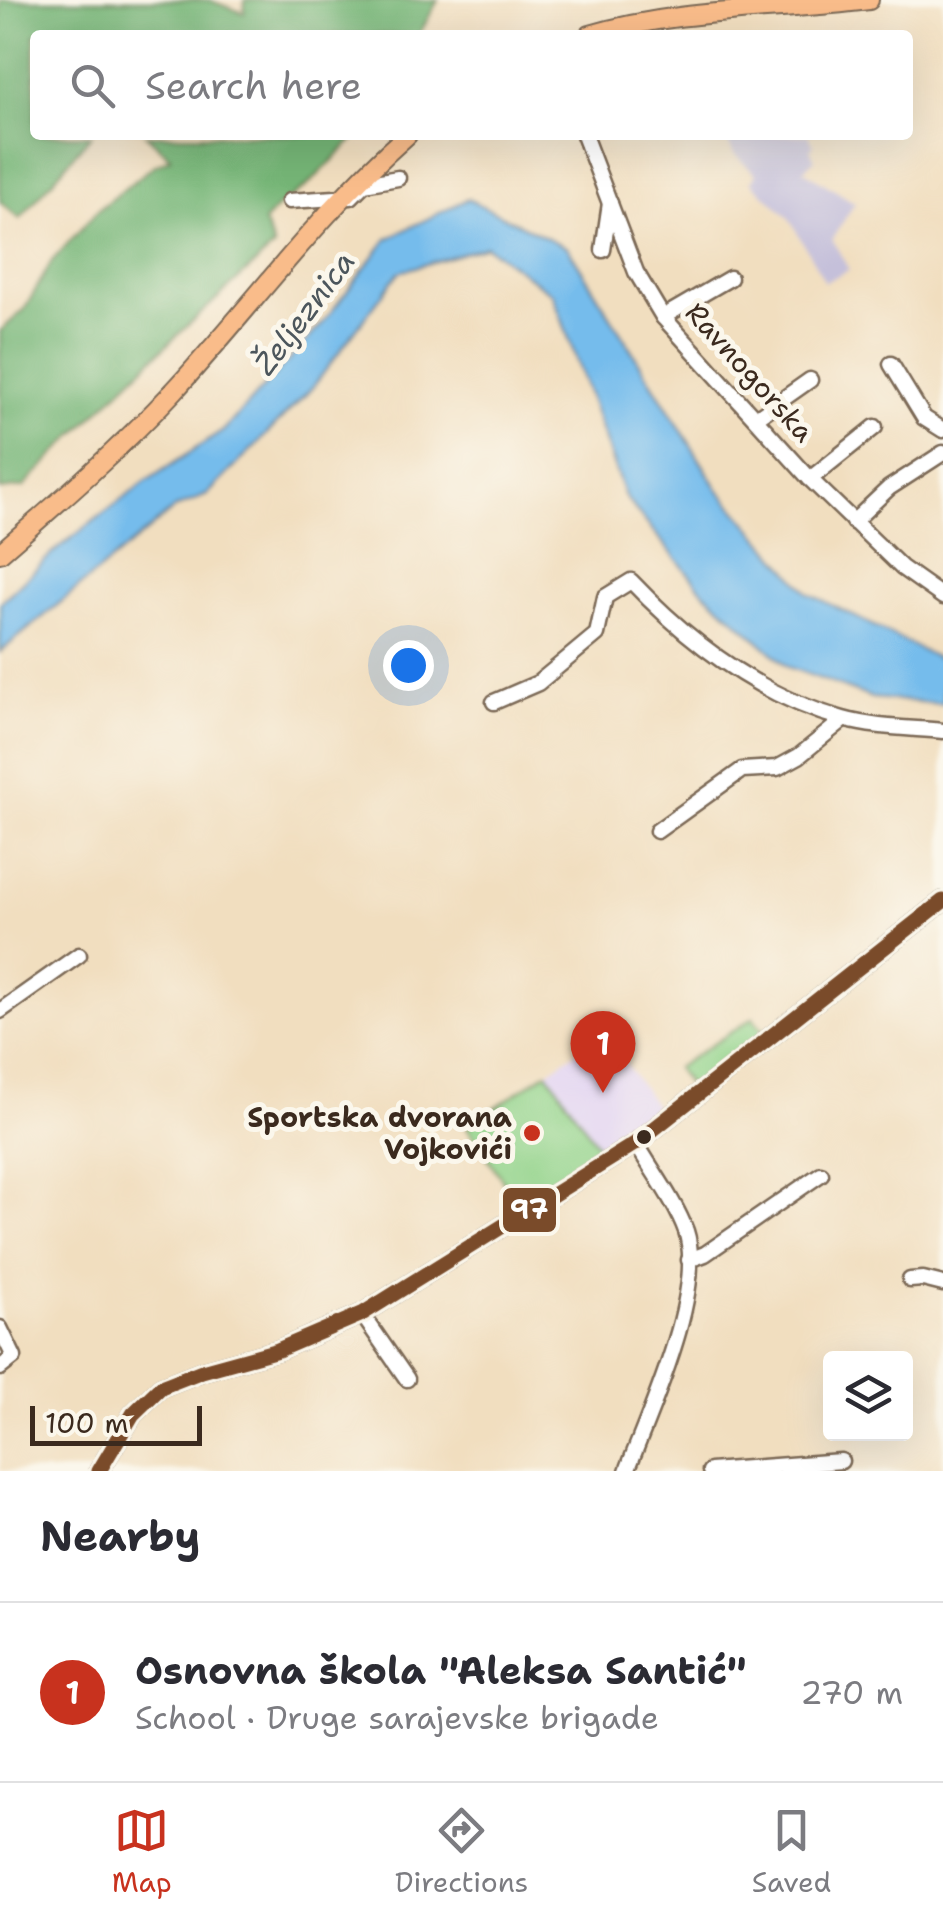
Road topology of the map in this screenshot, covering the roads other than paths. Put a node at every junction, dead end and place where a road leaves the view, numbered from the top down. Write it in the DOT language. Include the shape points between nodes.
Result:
graph roads {
  1 [pos="869,0"];
  2 [pos="614,30"];
  3 [pos="401,140"];
  4 [pos="586,140"];
  5 [pos="398,178"];
  6 [pos="343,196"];
  7 [pos="289,201"];
  8 [pos="610,203"];
  9 [pos="603,250"];
  10 [pos="730,278"];
  11 [pos="664,317"];
  12 [pos="892,364"];
  13 [pos="810,380"];
  14 [pos="756,418"];
  15 [pos="874,427"];
  16 [pos="943,430"];
  17 [pos="943,453"];
  18 [pos="810,479"];
  19 [pos="853,522"];
  20 [pos="0,553"];
  21 [pos="943,597"];
  22 [pos="494,702"];
  23 [pos="843,720"];
  24 [pos="943,730"];
  25 [pos="657,831"];
  26 [pos="943,901"];
  27 [pos="79,954"];
  28 [pos="0,1011"];
  29 [pos="636,1142"];
  30 [pos="821,1174"];
  31 [pos="689,1260"];
  32 [pos="910,1280"];
  33 [pos="943,1284"];
  34 [pos="362,1314"];
  35 [pos="0,1328"];
  36 [pos="0,1368"];
  37 [pos="407,1379"];
  38 [pos="841,1461"];
  39 [pos="99,1471"];
  40 [pos="627,1471"];
  41 [pos="710,1471"];
  1 -- 2 [label="main road" via="684,15"];
  3 -- 6 [label="main road"];
  4 -- 8 [label="street, Ravnogorska"];
  5 -- 6 [label="street"];
  6 -- 7 [label="street"];
  6 -- 20 [label="main road" via="173,392"];
  8 -- 9 [label="street"];
  8 -- 11 [label="street, Ravnogorska" via="636,272"];
  10 -- 11 [label="street"];
  11 -- 14 [label="street, Ravnogorska"];
  12 -- 16 [label="street" via="924,418"];
  13 -- 14 [label="street"];
  14 -- 18 [label="street, Ravnogorska"];
  15 -- 18 [label="street"];
  17 -- 19 [label="street" via="889,488"];
  18 -- 19 [label="street, Ravnogorska"];
  19 -- 21 [label="street, Ravnogorska"];
  22 -- 23 [label="street" via="538,684 596,634 605,597 630,581 709,653 772,691"];
  23 -- 24 [label="street"];
  23 -- 25 [label="street" via="800,756 778,768 742,770"];
  26 -- 29 [label="main road"];
  27 -- 28 [label="street"];
  29 -- 31 [label="street" via="686,1233"];
  29 -- 34 [label="main road"];
  30 -- 31 [label="street"];
  31 -- 40 [label="street" via="675,1348"];
  32 -- 33 [label="street"];
  34 -- 37 [label="street"];
  34 -- 39 [label="main road" via="278,1350 161,1387 133,1414"];
  35 -- 36 [label="street" via="14,1357"];
  38 -- 41 [label="street"];
}
